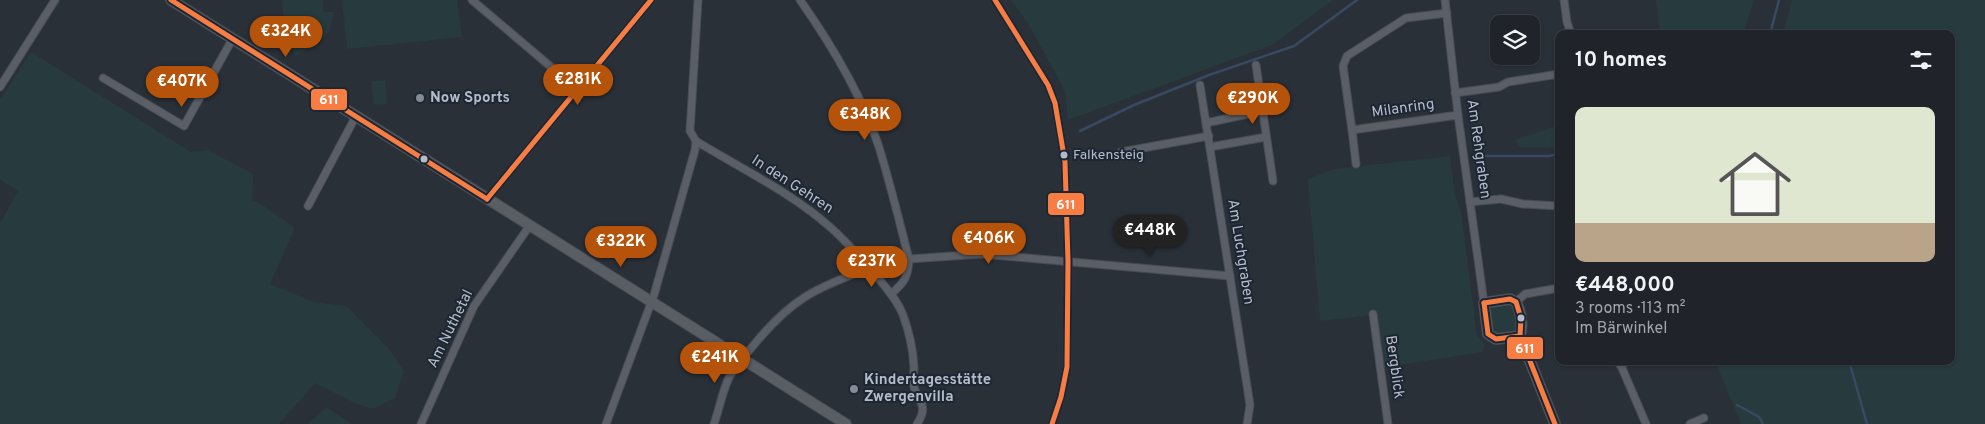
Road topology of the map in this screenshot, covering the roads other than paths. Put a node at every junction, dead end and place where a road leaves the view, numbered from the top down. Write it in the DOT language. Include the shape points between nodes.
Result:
graph roads {
  1 [pos="55,0"];
  2 [pos="171,0"];
  3 [pos="472,0"];
  4 [pos="651,0"];
  5 [pos="698,0"];
  6 [pos="800,0"];
  7 [pos="995,0"];
  8 [pos="1445,0"];
  9 [pos="1564,0"];
  10 [pos="1447,13"];
  11 [pos="1569,30"];
  12 [pos="233,38"];
  13 [pos="1256,65"];
  14 [pos="1555,75"];
  15 [pos="104,78"];
  16 [pos="1200,85"];
  17 [pos="0,87"];
  18 [pos="577,89"];
  19 [pos="1455,93"];
  20 [pos="1262,111"];
  21 [pos="1458,115"];
  22 [pos="356,116"];
  23 [pos="1206,123"];
  24 [pos="1352,130"];
  25 [pos="1208,136"];
  26 [pos="1266,137"];
  27 [pos="696,141"];
  28 [pos="1210,147"];
  29 [pos="1121,152"];
  30 [pos="1356,164"];
  31 [pos="1273,181"];
  32 [pos="487,199"];
  33 [pos="1470,202"];
  34 [pos="308,206"];
  35 [pos="1555,206"];
  36 [pos="530,225"];
  37 [pos="908,258"];
  38 [pos="1068,261"];
  39 [pos="870,268"];
  40 [pos="1230,276"];
  41 [pos="1555,289"];
  42 [pos="891,294"];
  43 [pos="652,302"];
  44 [pos="1516,302"];
  45 [pos="1484,303"];
  46 [pos="1373,314"];
  47 [pos="1520,336"];
  48 [pos="743,358"];
  49 [pos="1621,365"];
  50 [pos="1704,418"];
  51 [pos="421,424"];
  52 [pos="606,424"];
  53 [pos="714,424"];
  54 [pos="846,424"];
  55 [pos="917,424"];
  56 [pos="1052,424"];
  57 [pos="1247,424"];
  58 [pos="1388,424"];
  59 [pos="1555,424"];
  60 [pos="1646,424"];
  61 [pos="1690,424"];
  1 -- 17 [label="street"];
  2 -- 12 [label="main road"];
  3 -- 18 [label="street"];
  4 -- 18 [label="street"];
  5 -- 27 [label="street" via="690,131"];
  6 -- 37 [label="street" via="833,49 860,102 880,151"];
  7 -- 38 [label="street" via="1038,66 1055,103 1065,162"];
  8 -- 10 [label="street, Am Rehgraben"];
  9 -- 11 [label="street"];
  10 -- 19 [label="street, Am Rehgraben"];
  10 -- 24 [label="street, Milanring" via="1406,18 1347,56 1343,66"];
  12 -- 15 [label="street" via="184,126"];
  12 -- 22 [label="main road"];
  13 -- 20 [label="street"];
  14 -- 19 [label="street"];
  16 -- 23 [label="street, Am Luchgraben"];
  18 -- 32 [label="street"];
  19 -- 21 [label="street, Am Rehgraben"];
  20 -- 23 [label="street"];
  20 -- 26 [label="street"];
  21 -- 24 [label="street, Milanring"];
  21 -- 33 [label="street, Am Rehgraben"];
  22 -- 32 [label="main road"];
  22 -- 34 [label="street"];
  23 -- 25 [label="street, Am Luchgraben"];
  24 -- 30 [label="street, Milanring"];
  25 -- 28 [label="street, Am Luchgraben"];
  25 -- 29 [label="street"];
  26 -- 28 [label="street"];
  26 -- 31 [label="street"];
  27 -- 39 [label="street, In den Gehren" via="801,204 830,226"];
  27 -- 43 [label="street"];
  28 -- 40 [label="street, Am Luchgraben"];
  32 -- 36 [label="main road"];
  33 -- 35 [label="street" via="1501,199"];
  33 -- 45 [label="street, Am Rehgraben"];
  36 -- 43 [label="main road"];
  36 -- 51 [label="street, Am Nuthetal" via="474,306"];
  37 -- 38 [label="street" via="982,254"];
  37 -- 42 [label="street" via="904,284"];
  38 -- 40 [label="street"];
  38 -- 56 [label="street" via="1067,367"];
  39 -- 42 [label="street, In den Gehren"];
  39 -- 48 [label="street" via="808,294 787,309"];
  40 -- 57 [label="street, Am Luchgraben" via="1250,405"];
  41 -- 44 [label="street" via="1525,294"];
  42 -- 55 [label="street, In den Gehren" via="905,323 914,369 913,382 923,404"];
  43 -- 48 [label="main road"];
  43 -- 52 [label="street"];
  44 -- 45 [label="main road" via="1510,299"];
  44 -- 47 [label="main road" via="1520,309"];
  45 -- 47 [label="main road, Am Rehgraben" via="1488,334 1496,339"];
  46 -- 58 [label="street, Bergblick"];
  47 -- 59 [label="main road"];
  48 -- 53 [label="street" via="728,379"];
  48 -- 54 [label="main road"];
  49 -- 60 [label="street"];
  50 -- 61 [label="street"];
}
